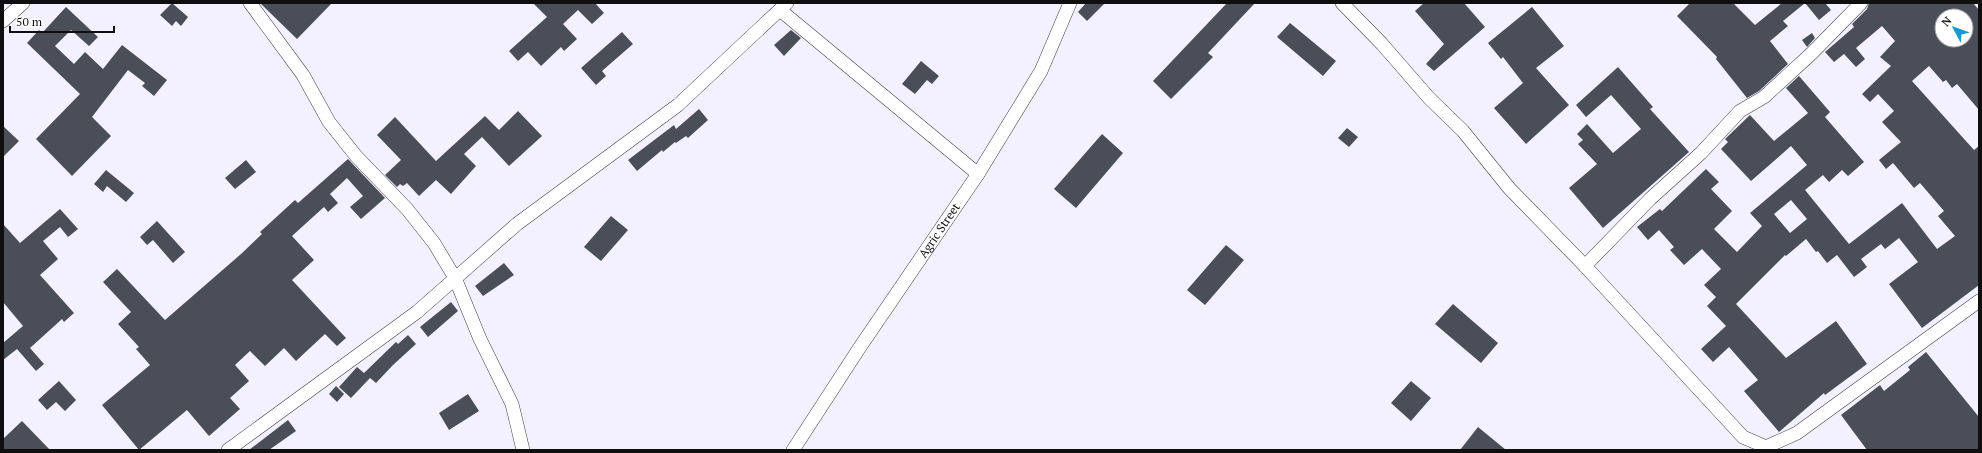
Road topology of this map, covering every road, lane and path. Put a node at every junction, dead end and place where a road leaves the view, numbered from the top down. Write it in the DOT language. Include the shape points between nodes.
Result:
graph roads {
  1 [pos="23,3"];
  2 [pos="250,3"];
  3 [pos="1070,3"];
  4 [pos="1342,3"];
  5 [pos="1861,3"];
  6 [pos="784,6"];
  7 [pos="3,21"];
  8 [pos="978,174"];
  9 [pos="1585,266"];
  10 [pos="455,278"];
  11 [pos="1979,301"];
  12 [pos="228,450"];
  13 [pos="523,450"];
  14 [pos="793,450"];
  1 -- 7 [label="street"];
  2 -- 10 [label="street" via="303,75 329,122 434,243"];
  3 -- 8 [label="street, Agric Street" via="1041,71"];
  4 -- 9 [label="street" via="1429,98 1463,131 1509,188"];
  5 -- 9 [label="street" via="1764,97 1740,111 1701,153 1650,199"];
  6 -- 8 [label="street"];
  6 -- 10 [label="street" via="678,105 517,224"];
  8 -- 14 [label="street, Agric Street"];
  9 -- 11 [label="street" via="1743,437 1766,447 1797,433"];
  10 -- 12 [label="street" via="417,312"];
  10 -- 13 [label="street" via="480,340 512,404"];
}
